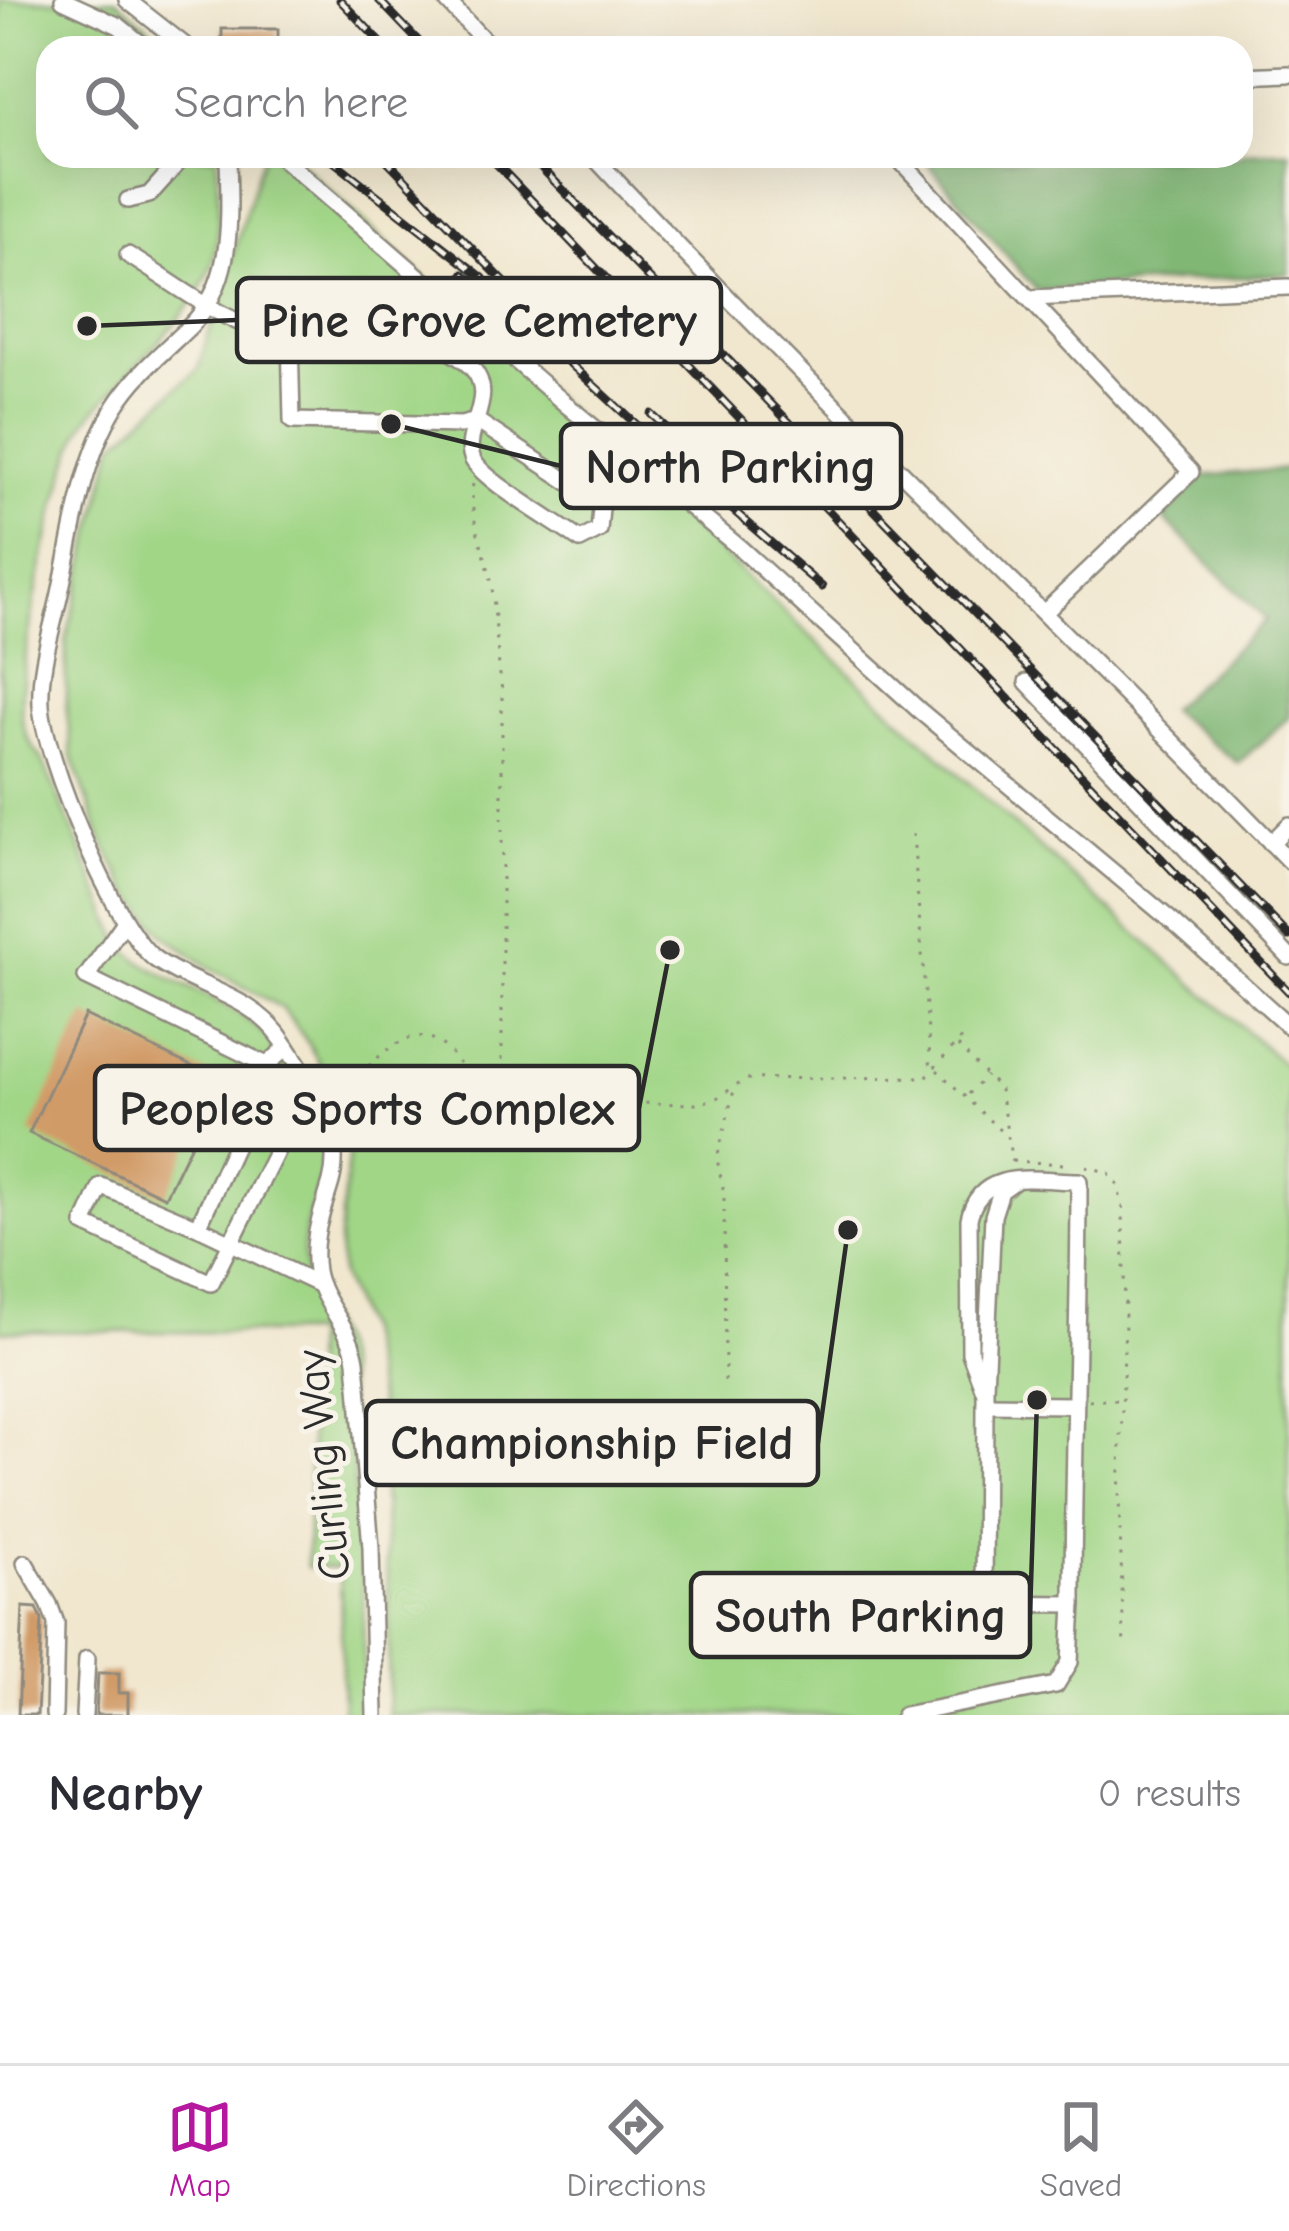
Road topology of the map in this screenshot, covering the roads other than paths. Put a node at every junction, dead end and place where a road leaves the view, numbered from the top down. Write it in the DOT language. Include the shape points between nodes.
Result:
graph roads {
  1 [pos="63,0"];
  2 [pos="127,0"];
  3 [pos="446,0"];
  4 [pos="131,36"];
  5 [pos="173,36"];
  6 [pos="480,36"];
  7 [pos="1289,74"];
  8 [pos="1253,76"];
  9 [pos="173,168"];
  10 [pos="228,168"];
  11 [pos="294,168"];
  12 [pos="605,168"];
  13 [pos="907,168"];
  14 [pos="128,200"];
  15 [pos="128,255"];
  16 [pos="1289,287"];
  17 [pos="1030,298"];
  18 [pos="207,305"];
  19 [pos="290,336"];
  20 [pos="477,421"];
  21 [pos="1046,612"];
  22 [pos="1028,682"];
  23 [pos="1289,825"];
  24 [pos="1271,843"];
  25 [pos="1289,861"];
  26 [pos="124,923"];
  27 [pos="1289,956"];
  28 [pos="1289,1026"];
  29 [pos="287,1047"];
  30 [pos="265,1073"];
  31 [pos="198,1227"];
  32 [pos="232,1242"];
  33 [pos="320,1285"];
  34 [pos="985,1399"];
  35 [pos="1075,1402"];
  36 [pos="25,1562"];
  37 [pos="1073,1604"];
  38 [pos="87,1659"];
  39 [pos="54,1715"];
  40 [pos="84,1715"];
  41 [pos="376,1715"];
  42 [pos="904,1715"];
  1 -- 4 [label="street"];
  2 -- 5 [label="street"];
  3 -- 6 [label="street"];
  7 -- 8 [label="street"];
  9 -- 14 [label="street" via="149,195"];
  10 -- 18 [label="street, Curling Way" via="229,240"];
  11 -- 28 [label="street"];
  12 -- 21 [label="street"];
  13 -- 17 [label="street"];
  15 -- 18 [label="street"];
  16 -- 17 [label="street"];
  17 -- 21 [label="street" via="1191,472"];
  18 -- 19 [label="street" via="252,329"];
  18 -- 26 [label="street, Curling Way" via="138,376 104,427 41,681 52,755"];
  19 -- 20 [label="street" via="433,340 481,382"];
  19 -- 20 [label="street" via="292,421"];
  20 -- 20 [label="street" via="470,443 477,465 580,540 598,530 596,500"];
  21 -- 24 [label="street"];
  22 -- 27 [label="street"];
  23 -- 24 [label="street"];
  24 -- 25 [label="street"];
  26 -- 29 [label="street, Curling Way" via="148,953 252,1009"];
  26 -- 30 [label="street" via="86,977"];
  29 -- 30 [label="street"];
  29 -- 33 [label="street, Curling Way" via="332,1131 334,1157 315,1233"];
  30 -- 31 [label="street"];
  30 -- 32 [label="street" via="286,1132"];
  31 -- 32 [label="street"];
  31 -- 32 [label="street" via="101,1186 84,1224 211,1283"];
  32 -- 33 [label="street"];
  33 -- 41 [label="street, Curling Way" via="356,1361"];
  34 -- 35 [label="street"];
  34 -- 35 [label="street" via="969,1347 970,1214 992,1183 1079,1181"];
  34 -- 37 [label="street" via="984,1603"];
  35 -- 37 [label="street"];
  36 -- 39 [label="street" via="56,1623"];
  37 -- 42 [label="street" via="1070,1662 1056,1685"];
  38 -- 40 [label="street"];
}
